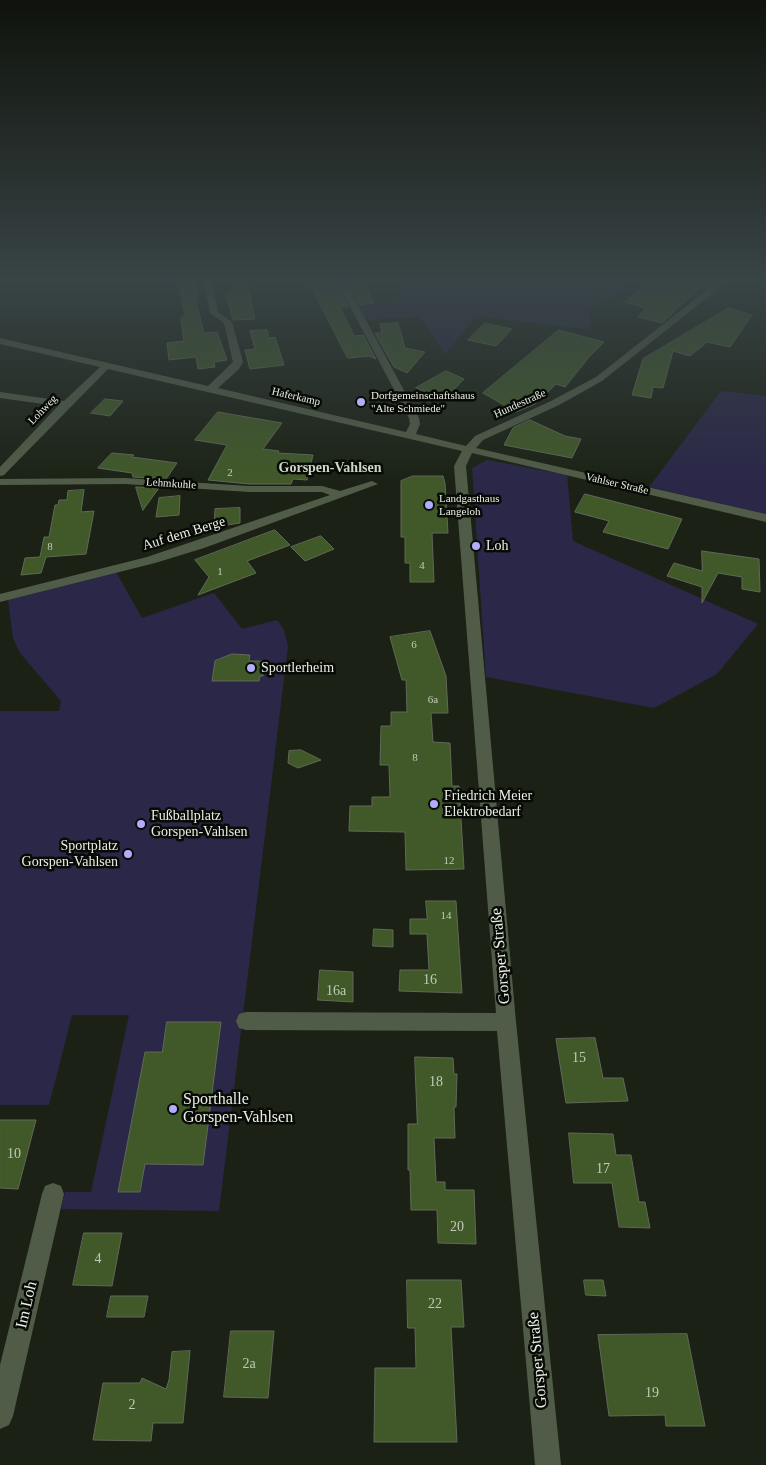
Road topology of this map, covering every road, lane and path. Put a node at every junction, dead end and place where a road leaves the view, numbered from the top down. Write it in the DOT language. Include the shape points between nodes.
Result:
graph roads {
  1 [pos="22,346"];
  2 [pos="234,346"];
  3 [pos="376,346"];
  4 [pos="644,346"];
  5 [pos="105,367"];
  6 [pos="210,390"];
  7 [pos="0,395"];
  8 [pos="66,404"];
  9 [pos="410,435"];
  10 [pos="469,449"];
  11 [pos="0,473"];
  12 [pos="0,482"];
  13 [pos="372,484"];
  14 [pos="339,496"];
  15 [pos="766,518"];
  16 [pos="0,598"];
  17 [pos="246,1021"];
  18 [pos="506,1022"];
  19 [pos="53,1194"];
  20 [pos="0,1416"];
  21 [pos="548,1465"];
  1 -- 5 [label="street, Haferkamp"];
  2 -- 6 [label="street" via="236,367"];
  3 -- 9 [label="street" via="414,418"];
  4 -- 10 [label="street, Hundestraße" via="597,380 479,438"];
  5 -- 6 [label="street, Haferkamp"];
  5 -- 8 [label="street, Lohweg"];
  6 -- 9 [label="street, Haferkamp"];
  7 -- 8 [label="street"];
  8 -- 11 [label="street, Lohweg"];
  9 -- 10 [label="street, Haferkamp"];
  10 -- 15 [label="street, Vahlser Straße"];
  10 -- 18 [label="street, Gorsper Straße" via="460,466"];
  12 -- 14 [label="street, Lehmkuhle" via="125,481 249,489 322,489"];
  13 -- 14 [label="street, Auf dem Berge"];
  14 -- 16 [label="street, Auf dem Berge" via="192,548"];
  17 -- 18 [label="street"];
  18 -- 21 [label="street, Gorsper Straße"];
  19 -- 20 [label="street, Im Loh"];
}
